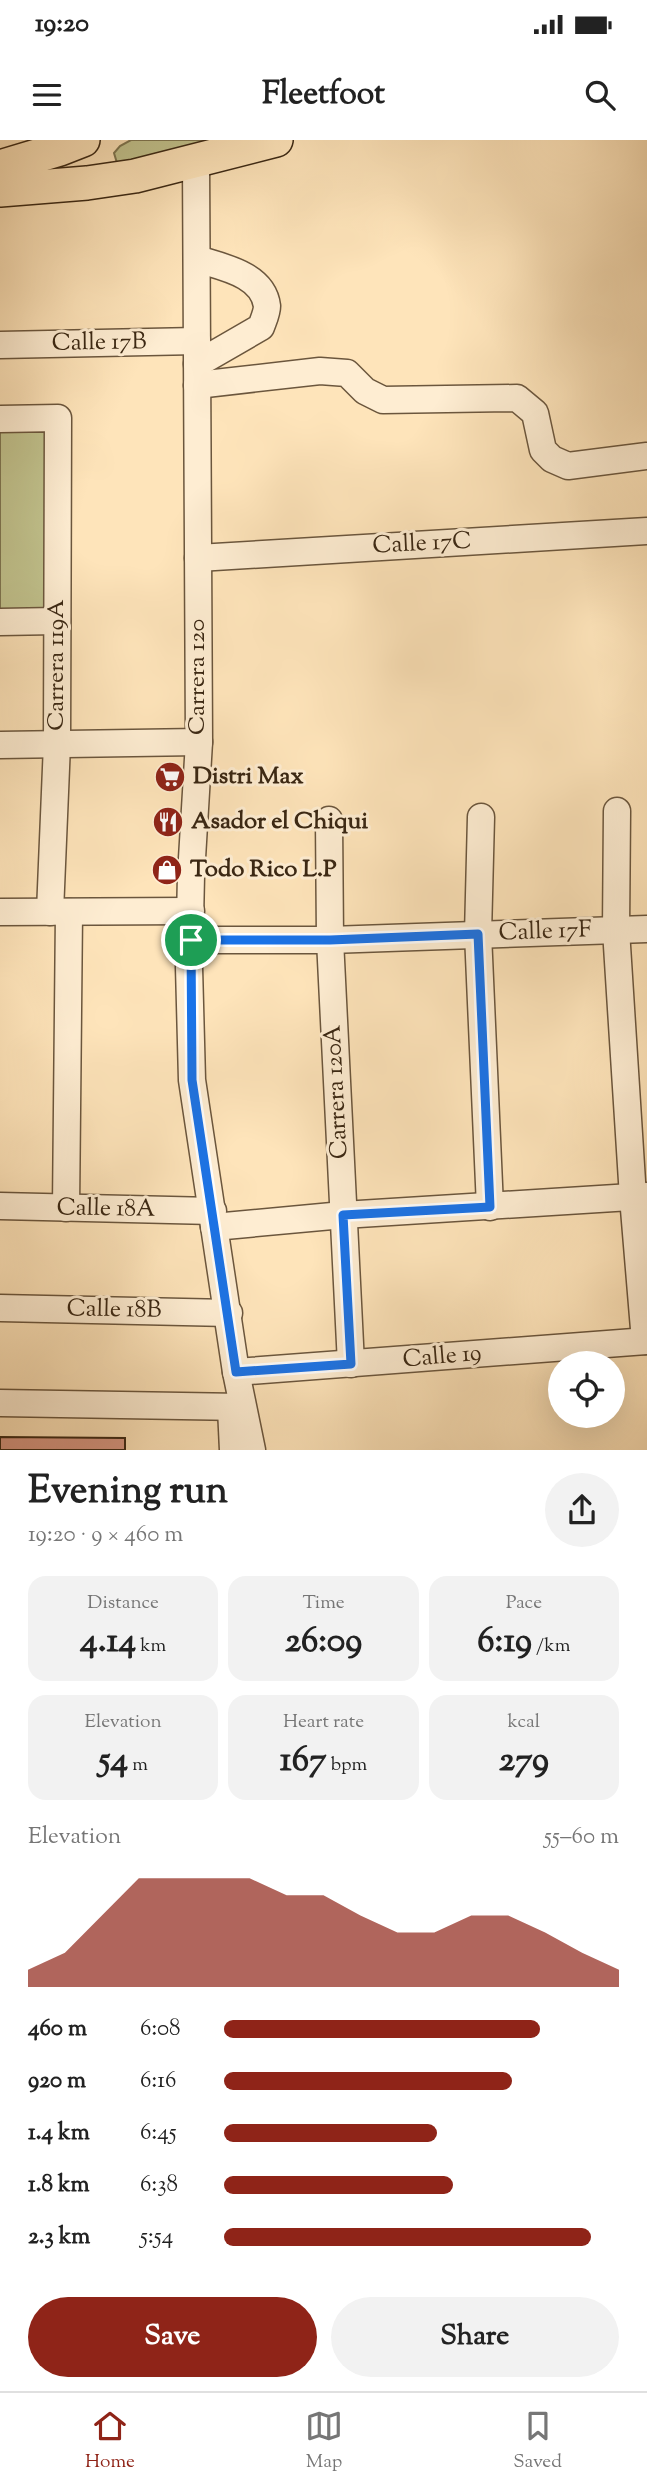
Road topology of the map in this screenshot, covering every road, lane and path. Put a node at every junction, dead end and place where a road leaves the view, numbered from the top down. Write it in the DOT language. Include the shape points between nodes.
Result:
graph roads {
  1 [pos="83,140"];
  2 [pos="103,140"];
  3 [pos="276,140"];
  4 [pos="196,161"];
  5 [pos="0,167"];
  6 [pos="116,179"];
  7 [pos="0,190"];
  8 [pos="197,259"];
  9 [pos="0,345"];
  10 [pos="197,363"];
  11 [pos="0,419"];
  12 [pos="647,456"];
  13 [pos="647,531"];
  14 [pos="198,558"];
  15 [pos="57,621"];
  16 [pos="0,622"];
  17 [pos="199,742"];
  18 [pos="57,744"];
  19 [pos="0,745"];
  20 [pos="617,811"];
  21 [pos="481,817"];
  22 [pos="329,820"];
  23 [pos="191,911"];
  24 [pos="0,912"];
  25 [pos="60,912"];
  26 [pos="616,929"];
  27 [pos="647,929"];
  28 [pos="478,934"];
  29 [pos="191,940"];
  30 [pos="330,940"];
  31 [pos="640,1197"];
  32 [pos="0,1206"];
  33 [pos="490,1207"];
  34 [pos="66,1208"];
  35 [pos="343,1215"];
  36 [pos="214,1219"];
  37 [pos="0,1308"];
  38 [pos="229,1313"];
  39 [pos="646,1341"];
  40 [pos="351,1364"];
  41 [pos="236,1372"];
  42 [pos="0,1403"];
  43 [pos="237,1408"];
  44 [pos="246,1446"];
  1 -- 5 [label="main road"];
  2 -- 6 [label="main road" via="104,161"];
  3 -- 4 [label="main road"];
  4 -- 6 [label="main road"];
  4 -- 8 [label="street, Carrera 120"];
  6 -- 7 [label="main road"];
  8 -- 10 [label="street, Carrera 120"];
  8 -- 10 [label="street" via="243,274 263,292 267,308 261,327"];
  9 -- 10 [label="street, Calle 17B"];
  10 -- 12 [label="street, Calle 17B" via="347,373 365,391 383,400 517,398 534,413 542,450 552,459 568,466"];
  10 -- 14 [label="street, Carrera 120"];
  11 -- 15 [label="street, Carrera 119A" via="58,418"];
  13 -- 14 [label="street, Calle 17C"];
  14 -- 17 [label="street, Carrera 120"];
  15 -- 16 [label="street"];
  15 -- 18 [label="street, Carrera 119A"];
  17 -- 18 [label="street"];
  17 -- 23 [label="street, Carrera 120"];
  18 -- 19 [label="street"];
  18 -- 25 [label="street, Carrera 119A"];
  20 -- 26 [label="street"];
  21 -- 28 [label="street"];
  22 -- 30 [label="street, Carrera 120A"];
  23 -- 25 [label="street"];
  23 -- 29 [label="street, Carrera 120"];
  24 -- 25 [label="street"];
  25 -- 34 [label="street, Carrera 119A"];
  26 -- 27 [label="street, Calle 17F"];
  26 -- 28 [label="street, Calle 17F"];
  26 -- 31 [label="street"];
  28 -- 30 [label="street, Calle 17F"];
  28 -- 33 [label="street"];
  29 -- 30 [label="street, Calle 17F"];
  29 -- 36 [label="street, Carrera 120" via="192,1080"];
  30 -- 35 [label="street, Carrera 120A"];
  31 -- 33 [label="street, Calle 18A"];
  31 -- 39 [label="street"];
  32 -- 34 [label="street, Calle 18A"];
  33 -- 35 [label="street, Calle 18A"];
  34 -- 36 [label="street, Calle 18A"];
  35 -- 36 [label="street, Calle 18A"];
  35 -- 40 [label="street, Carrera 120A"];
  36 -- 38 [label="street, Carrera 120"];
  37 -- 38 [label="street, Calle 18B"];
  38 -- 41 [label="street, Carrera 120"];
  39 -- 40 [label="street, Calle 19"];
  40 -- 41 [label="street, Calle 19"];
  41 -- 43 [label="street, Carrera 120"];
  42 -- 43 [label="street"];
  43 -- 44 [label="street, Carrera 120"];
}
